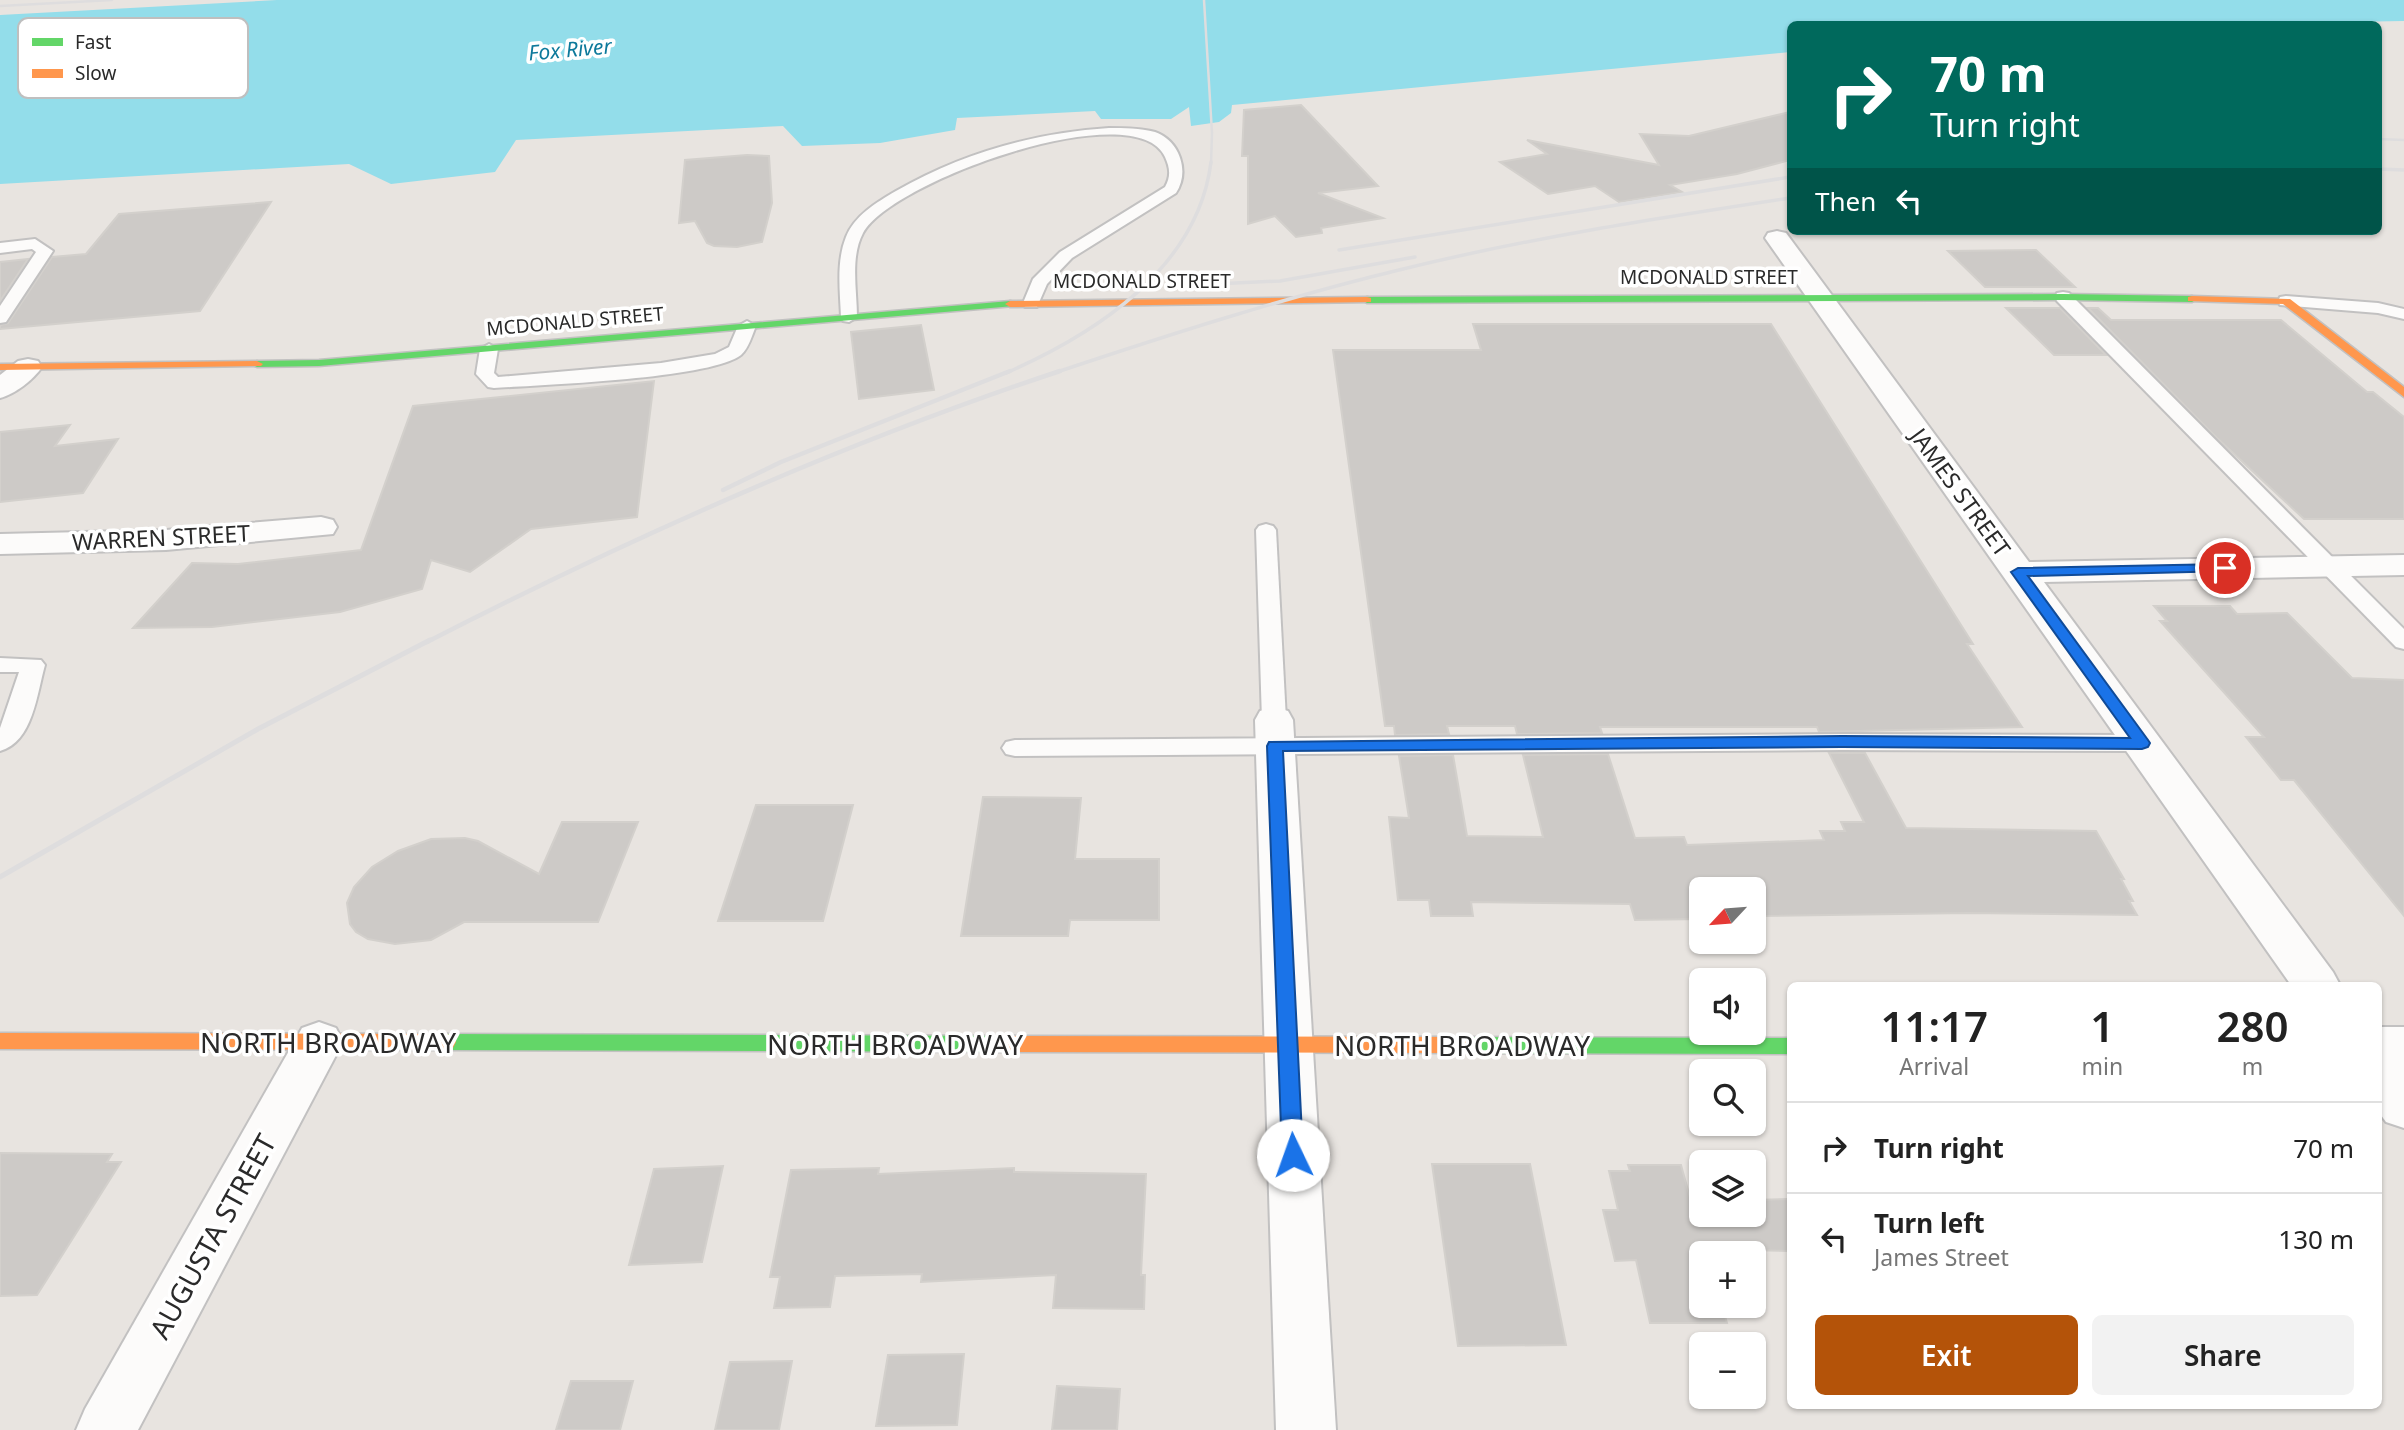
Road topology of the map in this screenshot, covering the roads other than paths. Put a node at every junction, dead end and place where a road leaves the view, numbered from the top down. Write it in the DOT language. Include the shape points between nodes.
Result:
graph roads {
  1 [pos="1777,238"];
  2 [pos="0,248"];
  3 [pos="1819,297"];
  4 [pos="2063,297"];
  5 [pos="2286,301"];
  6 [pos="1031,303"];
  7 [pos="2404,314"];
  8 [pos="849,317"];
  9 [pos="0,318"];
  10 [pos="747,326"];
  11 [pos="489,349"];
  12 [pos="14,367"];
  13 [pos="0,389"];
  14 [pos="2404,393"];
  15 [pos="321,527"];
  16 [pos="1266,530"];
  17 [pos="0,544"];
  18 [pos="2404,565"];
  19 [pos="2329,566"];
  20 [pos="2018,572"];
  21 [pos="2404,642"];
  22 [pos="0,665"];
  23 [pos="1274,733"];
  24 [pos="0,743"];
  25 [pos="2142,743"];
  26 [pos="1015,748"];
  27 [pos="2315,982"];
  28 [pos="0,1041"];
  29 [pos="319,1042"];
  30 [pos="1287,1045"];
  31 [pos="1787,1046"];
  32 [pos="2382,1047"];
  33 [pos="2404,1047"];
  34 [pos="2382,1077"];
  35 [pos="2404,1107"];
  36 [pos="106,1430"];
  37 [pos="1306,1430"];
  1 -- 3 [label="street, JAMES STREET"];
  2 -- 9 [label="lane" via="35,244 45,251"];
  3 -- 4 [label="street, MCDONALD STREET"];
  3 -- 6 [label="street, MCDONALD STREET"];
  3 -- 20 [label="street, JAMES STREET"];
  4 -- 5 [label="street, MCDONALD STREET"];
  4 -- 19 [label="lane"];
  5 -- 7 [label="lane"];
  5 -- 14 [label="street"];
  6 -- 8 [label="street, MCDONALD STREET"];
  6 -- 8 [label="lane" via="1038,282 1066,255 1171,190 1178,170 1161,141 1148,135 1108,133 1017,145 972,159 872,212 852,240"];
  8 -- 10 [label="street, MCDONALD STREET"];
  10 -- 11 [label="street, MCDONALD STREET"];
  10 -- 11 [label="lane" via="735,351 718,360 495,383 485,374"];
  11 -- 12 [label="street, MCDONALD STREET" via="319,363"];
  12 -- 13 [label="street"];
  15 -- 17 [label="street, WARREN STREET" via="166,540"];
  16 -- 23 [label="lane"];
  18 -- 19 [label="street"];
  19 -- 20 [label="street"];
  19 -- 21 [label="lane"];
  20 -- 25 [label="street, JAMES STREET"];
  22 -- 24 [label="lane" via="33,665 14,729"];
  23 -- 25 [label="lane"];
  23 -- 26 [label="lane"];
  23 -- 30 [label="street"];
  25 -- 27 [label="street, JAMES STREET"];
  28 -- 29 [label="street, NORTH BROADWAY"];
  29 -- 30 [label="street, NORTH BROADWAY"];
  29 -- 36 [label="street, AUGUSTA STREET"];
  30 -- 31 [label="street, NORTH BROADWAY"];
  30 -- 37 [label="street"];
  32 -- 33 [label="street"];
  34 -- 35 [label="street"];
}
